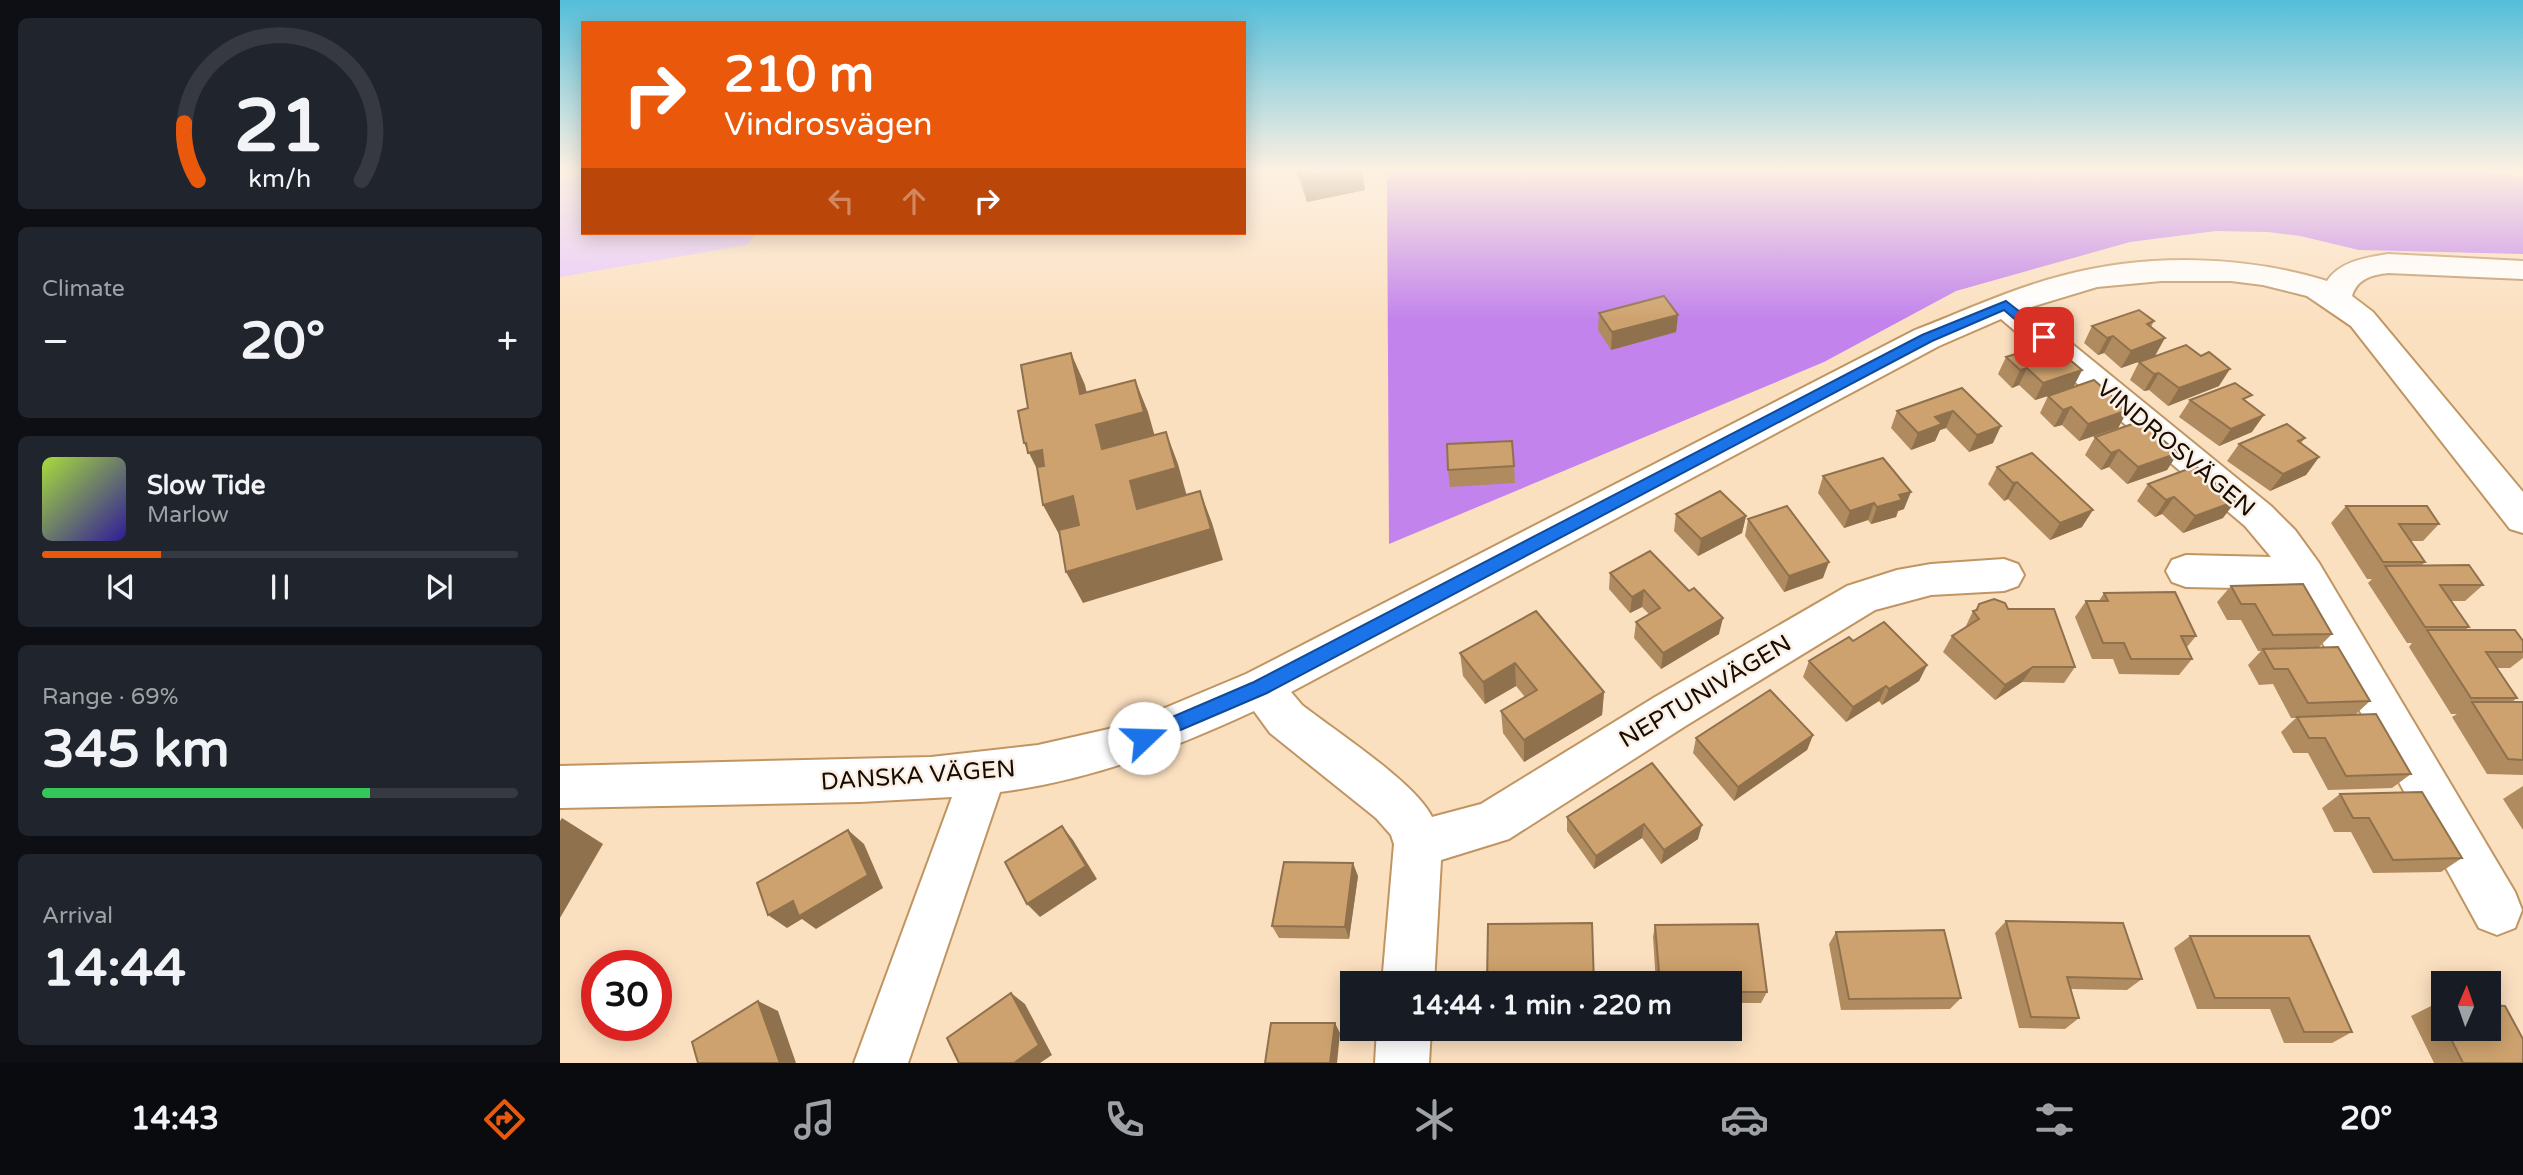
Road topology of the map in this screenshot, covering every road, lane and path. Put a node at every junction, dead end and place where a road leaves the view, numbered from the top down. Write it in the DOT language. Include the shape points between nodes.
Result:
graph roads {
  1 [pos="2523,270"];
  2 [pos="2336,298"];
  3 [pos="2006,305"];
  4 [pos="2523,519"];
  5 [pos="2186,571"];
  6 [pos="2305,574"];
  7 [pos="2004,575"];
  8 [pos="1261,687"];
  9 [pos="983,775"];
  10 [pos="560,787"];
  11 [pos="1418,844"];
  12 [pos="2497,910"];
  13 [pos="1409,971"];
  14 [pos="1404,1041"];
  15 [pos="881,1063"];
  16 [pos="1402,1063"];
  1 -- 2 [label="street" via="2427,273"];
  2 -- 3 [label="street, DANSKA VÄGEN" via="2273,277 2197,272 2075,282"];
  2 -- 4 [label="street, DANSKA VÄGEN" via="2362,319"];
  3 -- 6 [label="street, VINDROSVÄGEN" via="2258,516"];
  3 -- 8 [label="street, DANSKA VÄGEN" via="1927,338"];
  5 -- 6 [label="street"];
  6 -- 12 [label="street, VINDROSVÄGEN"];
  7 -- 11 [label="street, NEPTUNIVÄGEN" via="1922,579 1861,598 1492,823"];
  8 -- 9 [label="street, DANSKA VÄGEN" via="1162,732 1106,750"];
  8 -- 11 [label="street" via="1286,719 1393,803 1410,822"];
  9 -- 10 [label="street, DANSKA VÄGEN"];
  9 -- 15 [label="street"];
  11 -- 13 [label="street"];
  14 -- 16 [label="street"];
}
